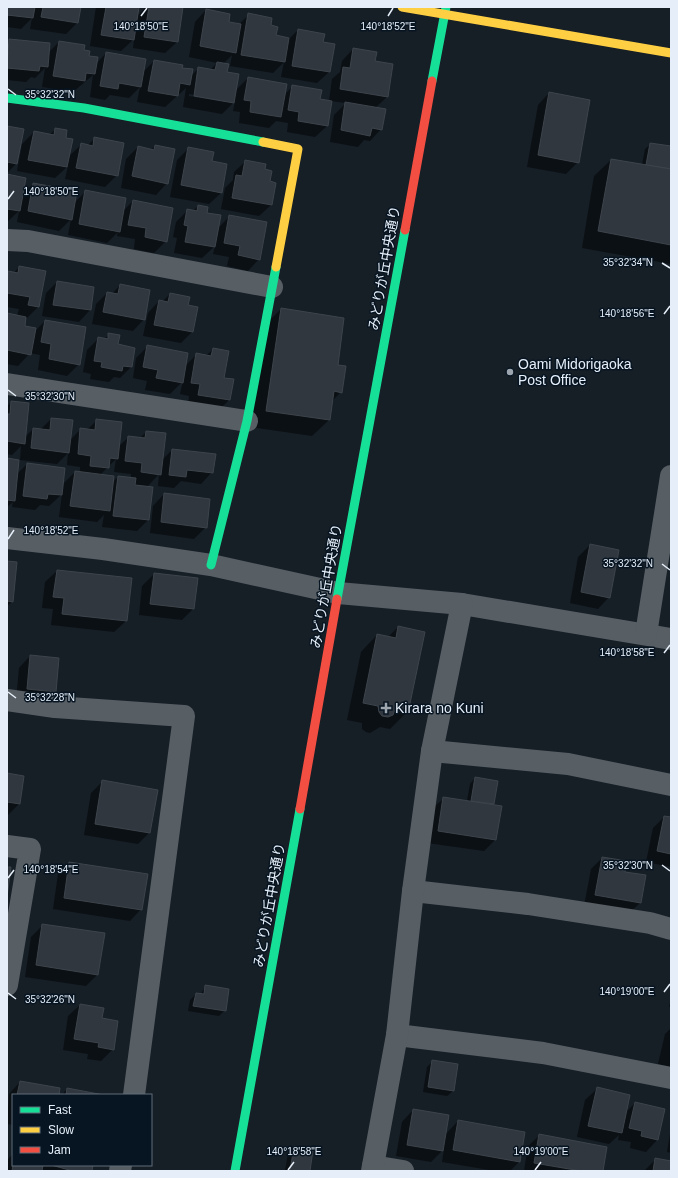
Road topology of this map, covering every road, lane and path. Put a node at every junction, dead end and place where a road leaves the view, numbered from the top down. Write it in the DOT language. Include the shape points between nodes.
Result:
graph roads {
  1 [pos="402,7"];
  2 [pos="446,11"];
  3 [pos="671,53"];
  4 [pos="7,98"];
  5 [pos="7,240"];
  6 [pos="272,287"];
  7 [pos="7,384"];
  8 [pos="247,422"];
  9 [pos="671,476"];
  10 [pos="7,538"];
  11 [pos="211,565"];
  12 [pos="338,593"];
  13 [pos="462,604"];
  14 [pos="646,634"];
  15 [pos="671,639"];
  16 [pos="7,700"];
  17 [pos="432,751"];
  18 [pos="671,785"];
  19 [pos="7,846"];
  20 [pos="413,891"];
  21 [pos="671,929"];
  22 [pos="7,985"];
  23 [pos="397,1035"];
  24 [pos="671,1078"];
  25 [pos="134,1094"];
  26 [pos="372,1169"];
  27 [pos="235,1171"];
  28 [pos="403,1171"];
  1 -- 2 [label="street"];
  2 -- 3 [label="street"];
  2 -- 12 [label="street, みどりが丘中央通り"];
  4 -- 6 [label="street" via="84,108 298,148"];
  5 -- 6 [label="street" via="28,241"];
  6 -- 8 [label="street"];
  7 -- 8 [label="street"];
  8 -- 11 [label="street"];
  9 -- 14 [label="street"];
  10 -- 11 [label="street"];
  11 -- 12 [label="street"];
  12 -- 13 [label="street"];
  12 -- 27 [label="street, みどりが丘中央通り"];
  13 -- 14 [label="street"];
  13 -- 17 [label="street"];
  14 -- 15 [label="street"];
  16 -- 25 [label="street" via="55,707 184,716"];
  17 -- 18 [label="street" via="568,764"];
  17 -- 20 [label="street"];
  19 -- 22 [label="street" via="30,849"];
  20 -- 21 [label="street" via="528,904 650,923"];
  20 -- 23 [label="street"];
  23 -- 24 [label="street" via="543,1053"];
  23 -- 26 [label="street"];
  26 -- 28 [label="street"];
}
